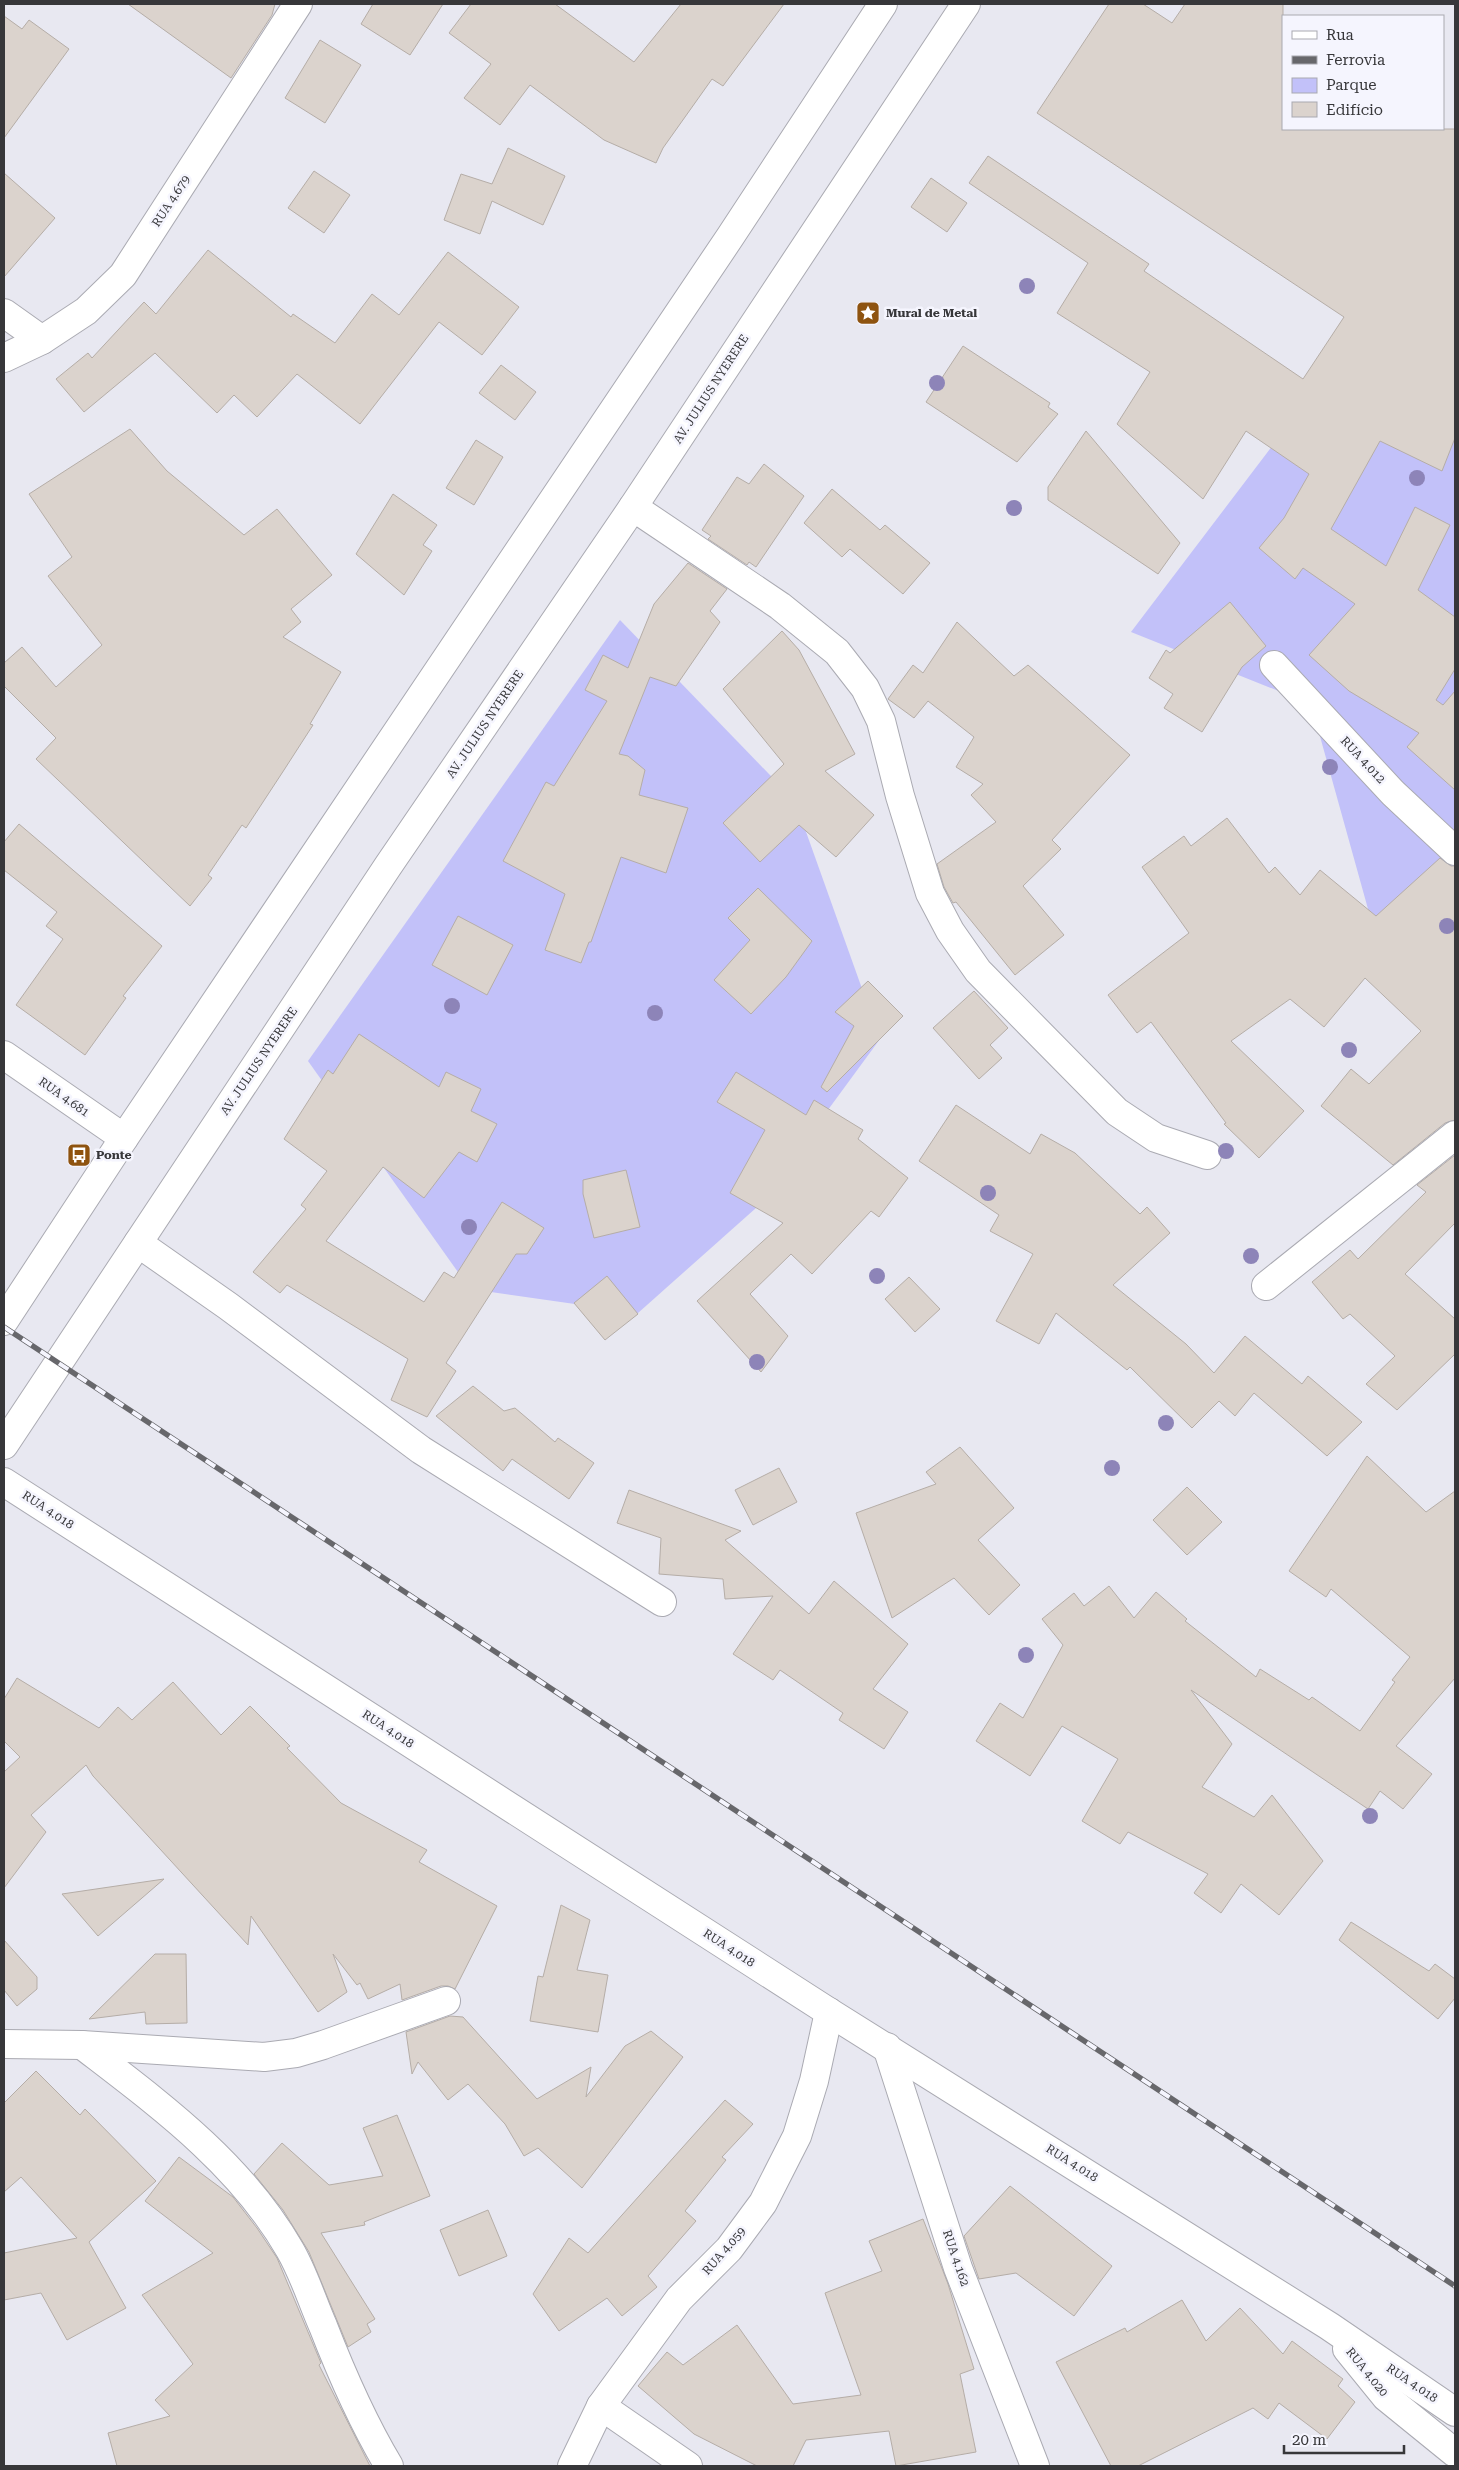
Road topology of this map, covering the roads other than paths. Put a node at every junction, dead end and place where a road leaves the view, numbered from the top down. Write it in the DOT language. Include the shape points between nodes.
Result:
graph roads {
  1 [pos="298,4"];
  2 [pos="883,4"];
  3 [pos="966,4"];
  4 [pos="4,313"];
  5 [pos="42,340"];
  6 [pos="4,358"];
  7 [pos="633,507"];
  8 [pos="1274,665"];
  9 [pos="1455,851"];
  10 [pos="4,1055"];
  11 [pos="1455,1135"];
  12 [pos="124,1138"];
  13 [pos="1207,1155"];
  14 [pos="138,1243"];
  15 [pos="1266,1286"];
  16 [pos="4,1320"];
  17 [pos="4,1445"];
  18 [pos="4,1482"];
  19 [pos="662,1602"];
  20 [pos="446,2001"];
  21 [pos="829,2012"];
  22 [pos="4,2044"];
  23 [pos="82,2044"];
  24 [pos="887,2047"];
  25 [pos="1329,2326"];
  26 [pos="601,2406"];
  27 [pos="1455,2412"];
  28 [pos="1455,2453"];
  29 [pos="1029,2465"];
  30 [pos="389,2466"];
  31 [pos="572,2466"];
  32 [pos="688,2466"];
  1 -- 5 [label="street, RUA 4.679" via="123,275 86,312"];
  2 -- 12 [label="street"];
  3 -- 7 [label="street, AV. JULIUS NYERERE"];
  4 -- 5 [label="street"];
  5 -- 6 [label="street, RUA 4.679"];
  7 -- 13 [label="street" via="780,606 837,652 865,688 881,721 930,893 950,931 978,970 1117,1112 1156,1138"];
  7 -- 14 [label="street, AV. JULIUS NYERERE" via="388,866"];
  8 -- 9 [label="street, RUA 4.012" via="1393,792"];
  10 -- 12 [label="street, RUA 4.681"];
  11 -- 15 [label="street"];
  12 -- 16 [label="street"];
  14 -- 17 [label="street, AV. JULIUS NYERERE"];
  14 -- 19 [label="street" via="421,1450"];
  18 -- 21 [label="street, RUA 4.018"];
  20 -- 23 [label="street" via="323,2046 264,2057"];
  21 -- 24 [label="street, RUA 4.018"];
  21 -- 26 [label="street, RUA 4.059" via="814,2081 797,2136 763,2204 729,2248 679,2299"];
  22 -- 23 [label="street"];
  23 -- 30 [label="street" via="176,2118 227,2165 268,2214 291,2252 362,2419"];
  24 -- 25 [label="street, RUA 4.018"];
  24 -- 29 [label="street, RUA 4.162" via="958,2268"];
  25 -- 27 [label="street, RUA 4.018"];
  25 -- 28 [label="street, RUA 4.020" via="1386,2397"];
  26 -- 31 [label="street, RUA 4.059"];
  26 -- 32 [label="street"];
}
